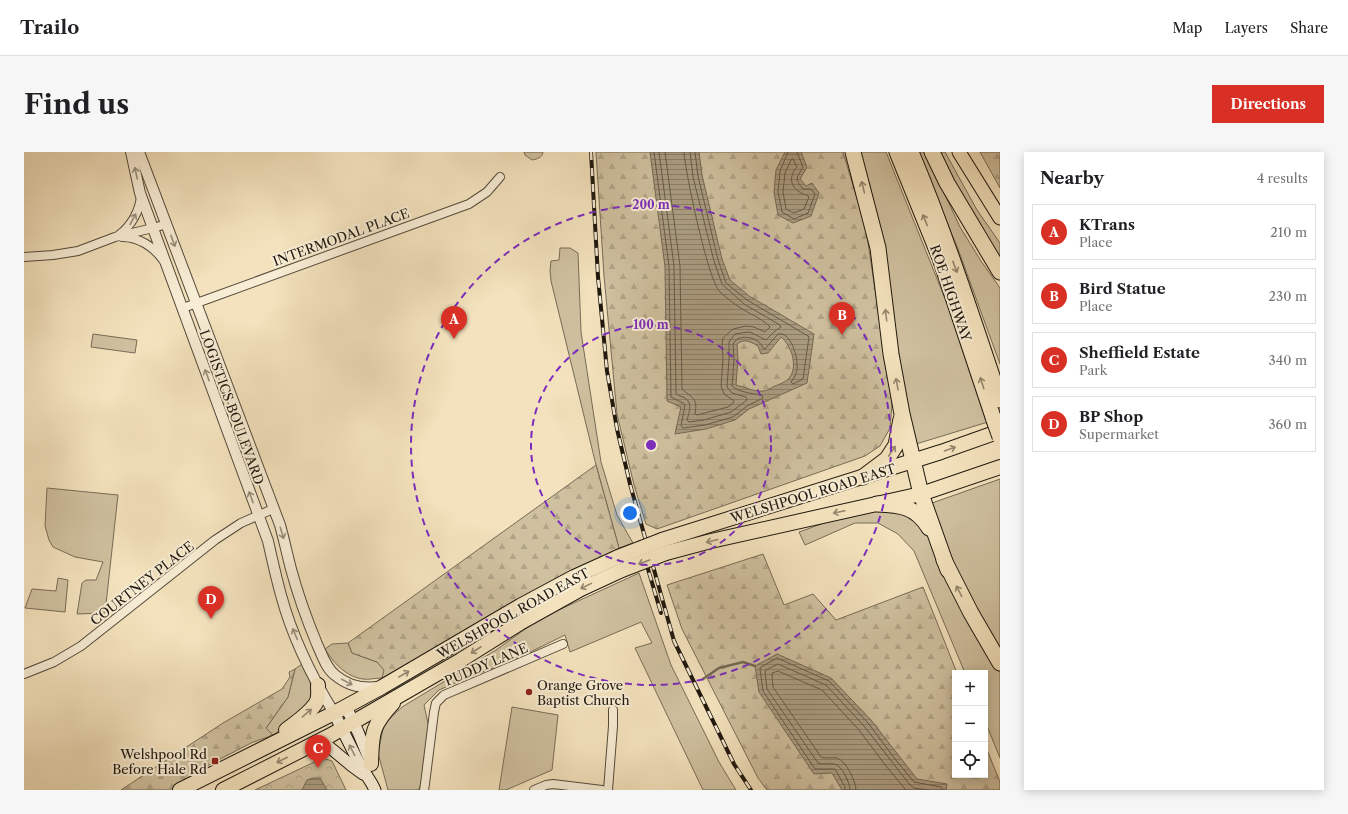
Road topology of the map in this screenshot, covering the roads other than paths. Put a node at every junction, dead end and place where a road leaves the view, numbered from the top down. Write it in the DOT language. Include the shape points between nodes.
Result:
graph roads {
  1 [pos="131,152"];
  2 [pos="139,152"];
  3 [pos="853,152"];
  4 [pos="897,152"];
  5 [pos="910,152"];
  6 [pos="932,152"];
  7 [pos="959,152"];
  8 [pos="969,152"];
  9 [pos="500,177"];
  10 [pos="141,194"];
  11 [pos="1000,203"];
  12 [pos="1000,218"];
  13 [pos="167,224"];
  14 [pos="153,228"];
  15 [pos="115,237"];
  16 [pos="24,257"];
  17 [pos="169,271"];
  18 [pos="1000,272"];
  19 [pos="196,303"];
  20 [pos="183,308"];
  21 [pos="1000,400"];
  22 [pos="902,414"];
  23 [pos="997,425"];
  24 [pos="1000,437"];
  25 [pos="913,461"];
  26 [pos="1000,467"];
  27 [pos="863,477"];
  28 [pos="921,494"];
  29 [pos="877,504"];
  30 [pos="273,509"];
  31 [pos="258,515"];
  32 [pos="664,547"];
  33 [pos="620,563"];
  34 [pos="948,570"];
  35 [pos="563,644"];
  36 [pos="1000,663"];
  37 [pos="24,674"];
  38 [pos="318,685"];
  39 [pos="382,687"];
  40 [pos="402,694"];
  41 [pos="346,707"];
  42 [pos="613,710"];
  43 [pos="334,713"];
  44 [pos="348,725"];
  45 [pos="315,743"];
  46 [pos="372,779"];
  47 [pos="185,787"];
  48 [pos="223,790"];
  49 [pos="424,790"];
  50 [pos="534,790"];
  51 [pos="602,790"];
  52 [pos="608,790"];
  10 -- 1 [label="street, LOGISTICS BOULEVARD, one-way"];
  2 -- 13 [label="street, LOGISTICS BOULEVARD"];
  22 -- 3 [label="highway, one-way" via="891,354 878,248"];
  23 -- 4 [label="highway, ROE HIGHWAY, one-way" via="940,258"];
  5 -- 21 [label="highway, ROE HIGHWAY, one-way" via="952,259"];
  6 -- 18 [label="highway" via="947,183"];
  7 -- 12 [label="main road"];
  8 -- 11 [label="main road"];
  9 -- 19 [label="street, INTERMODAL PLACE" via="487,192 469,204"];
  10 -- 14 [label="street, LOGISTICS BOULEVARD"];
  15 -- 10 [label="street, one-way" via="132,221"];
  13 -- 14 [label="street"];
  13 -- 19 [label="street, LOGISTICS BOULEVARD, one-way"];
  14 -- 15 [label="street"];
  14 -- 17 [label="street, LOGISTICS BOULEVARD"];
  15 -- 16 [label="street" via="78,250"];
  15 -- 17 [label="street" via="139,240 151,247 162,258"];
  17 -- 20 [label="street, LOGISTICS BOULEVARD"];
  19 -- 20 [label="street, INTERMODAL PLACE"];
  19 -- 30 [label="street, LOGISTICS BOULEVARD"];
  31 -- 20 [label="street, LOGISTICS BOULEVARD, one-way"];
  22 -- 25 [label="highway"];
  27 -- 22 [label="highway, one-way" via="887,459 896,445"];
  23 -- 24 [label="highway, ROE HIGHWAY, bridge"];
  25 -- 23 [label="highway, WELSHPOOL ROAD EAST, one-way"];
  25 -- 27 [label="highway, WELSHPOOL ROAD EAST"];
  25 -- 28 [label="highway"];
  26 -- 28 [label="highway, WELSHPOOL ROAD EAST"];
  27 -- 32 [label="highway, WELSHPOOL ROAD EAST"];
  28 -- 29 [label="highway, WELSHPOOL ROAD EAST"];
  28 -- 34 [label="highway"];
  29 -- 32 [label="highway, WELSHPOOL ROAD EAST, one-way" via="711,541"];
  29 -- 34 [label="highway" via="900,505 918,514 930,530"];
  30 -- 31 [label="street, COURTNEY PLACE"];
  30 -- 39 [label="street, LOGISTICS BOULEVARD, one-way" via="308,623 327,664 335,675 350,684 370,688"];
  31 -- 37 [label="street, COURTNEY PLACE" via="215,540 81,646 54,662"];
  38 -- 31 [label="street, LOGISTICS BOULEVARD, one-way" via="288,616 268,541"];
  32 -- 33 [label="highway, WELSHPOOL ROAD EAST, bridge"];
  39 -- 33 [label="highway, WELSHPOOL ROAD EAST, one-way" via="574,577"];
  33 -- 40 [label="highway, WELSHPOOL ROAD EAST, one-way" via="581,589"];
  36 -- 34 [label="highway, one-way"];
  35 -- 49 [label="street, PUDDY LANE" via="444,695 436,703"];
  38 -- 43 [label="street, LOGISTICS BOULEVARD"];
  47 -- 38 [label="highway, one-way" via="205,769 286,731 316,703"];
  39 -- 41 [label="highway, WELSHPOOL ROAD EAST"];
  40 -- 44 [label="highway, WELSHPOOL ROAD EAST"];
  40 -- 46 [label="highway" via="375,726 372,736"];
  41 -- 43 [label="highway, WELSHPOOL ROAD EAST"];
  41 -- 44 [label="main road"];
  42 -- 52 [label="street"];
  43 -- 44 [label="main road"];
  43 -- 47 [label="highway, WELSHPOOL ROAD EAST"];
  44 -- 45 [label="highway, WELSHPOOL ROAD EAST"];
  44 -- 46 [label="main road"];
  45 -- 46 [label="main road" via="328,746"];
  45 -- 48 [label="highway, WELSHPOOL ROAD EAST, one-way"];
  50 -- 51 [label="street" via="553,784"];
}
